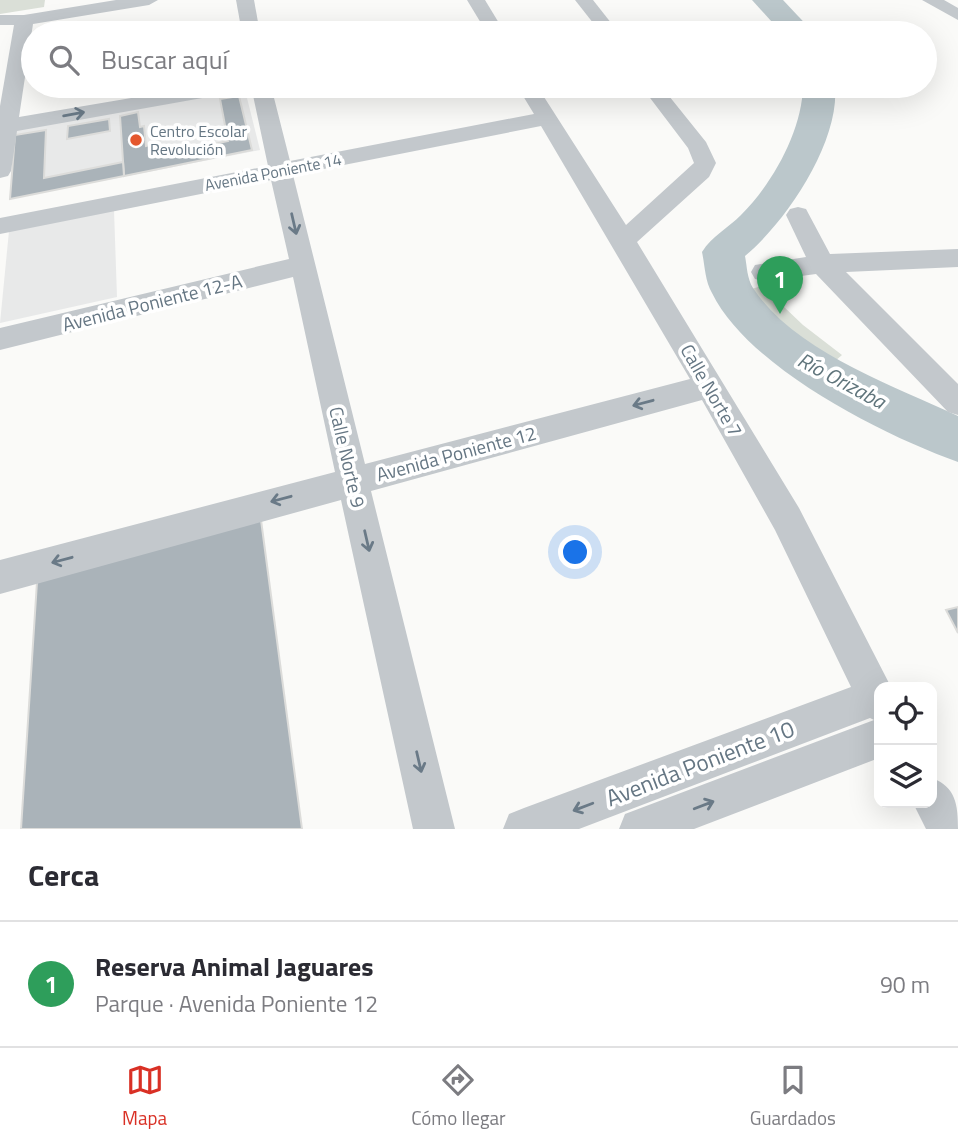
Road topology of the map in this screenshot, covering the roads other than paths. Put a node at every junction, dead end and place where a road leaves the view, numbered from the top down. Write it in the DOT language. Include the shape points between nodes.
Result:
graph roads {
  1 [pos="149,0"];
  2 [pos="245,0"];
  3 [pos="476,0"];
  4 [pos="584,0"];
  5 [pos="931,0"];
  6 [pos="958,15"];
  7 [pos="0,20"];
  8 [pos="24,20"];
  9 [pos="249,21"];
  10 [pos="489,21"];
  11 [pos="601,21"];
  12 [pos="21,38"];
  13 [pos="167,98"];
  14 [pos="264,98"];
  15 [pos="660,98"];
  16 [pos="538,104"];
  17 [pos="6,126"];
  18 [pos="280,164"];
  19 [pos="0,171"];
  20 [pos="0,215"];
  21 [pos="798,215"];
  22 [pos="0,226"];
  23 [pos="623,241"];
  24 [pos="958,258"];
  25 [pos="822,264"];
  26 [pos="304,265"];
  27 [pos="764,272"];
  28 [pos="0,339"];
  29 [pos="709,386"];
  30 [pos="958,403"];
  31 [pos="353,480"];
  32 [pos="0,577"];
  33 [pos="874,692"];
  34 [pos="874,701"];
  35 [pos="874,740"];
  36 [pos="937,807"];
  37 [pos="434,829"];
  38 [pos="524,829"];
  39 [pos="640,829"];
  40 [pos="949,829"];
  1 -- 8 [label="street"];
  2 -- 9 [label="street"];
  3 -- 10 [label="street"];
  4 -- 11 [label="street"];
  5 -- 6 [label="street"];
  7 -- 8 [label="street"];
  12 -- 17 [label="street"];
  17 -- 13 [label="street, one-way"];
  14 -- 18 [label="street, Calle Norte 9"];
  15 -- 23 [label="street" via="705,163 701,172"];
  16 -- 18 [label="street, Avenida Poniente 14"];
  16 -- 23 [label="street, Calle Norte 7"];
  17 -- 19 [label="street"];
  18 -- 20 [label="street, Avenida Poniente 14"];
  18 -- 22 [label="street, Avenida Poniente 14"];
  18 -- 26 [label="street, Calle Norte 9, one-way"];
  21 -- 25 [label="street"];
  23 -- 29 [label="street, Calle Norte 7"];
  24 -- 25 [label="street"];
  25 -- 27 [label="street"];
  25 -- 30 [label="street"];
  26 -- 28 [label="street, Avenida Poniente 12-A"];
  26 -- 31 [label="street, Calle Norte 9"];
  29 -- 31 [label="street, Avenida Poniente 12, one-way"];
  29 -- 33 [label="street, Calle Norte 7" via="787,519"];
  31 -- 32 [label="street, Avenida Poniente 12, one-way"];
  31 -- 37 [label="street, Calle Norte 9, one-way"];
  34 -- 38 [label="street, Avenida Poniente 10, one-way"];
  39 -- 35 [label="street, Avenida Poniente 10, one-way"];
  36 -- 40 [label="street"];
}
